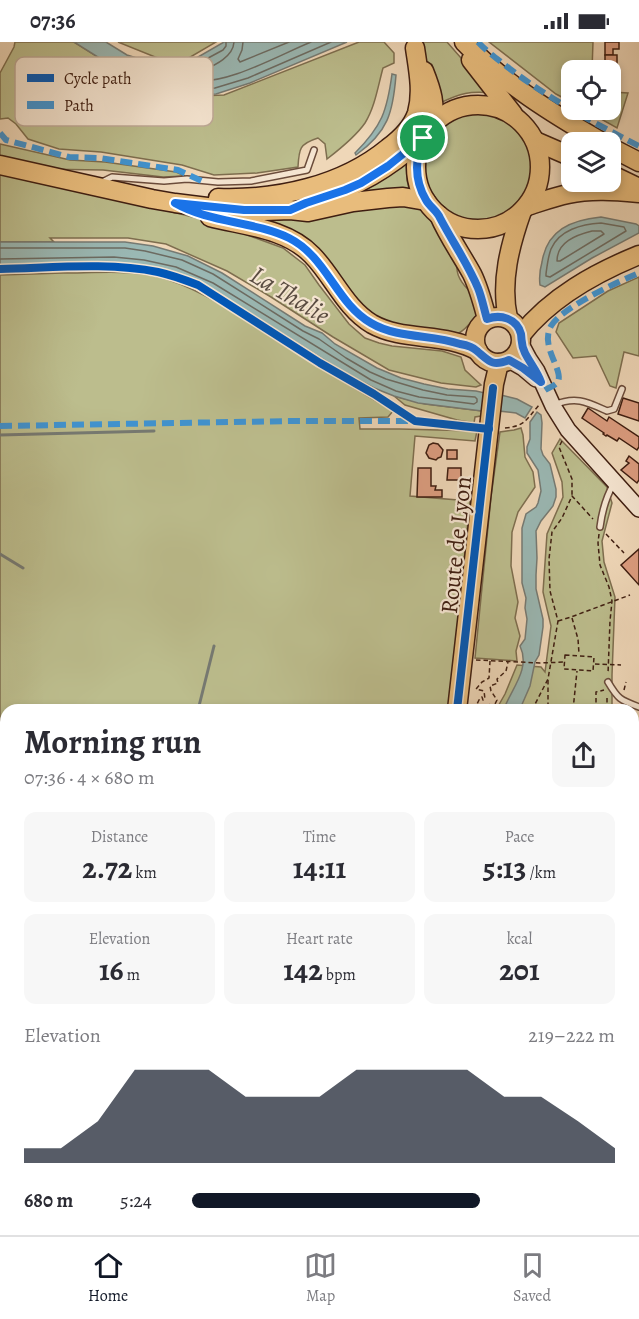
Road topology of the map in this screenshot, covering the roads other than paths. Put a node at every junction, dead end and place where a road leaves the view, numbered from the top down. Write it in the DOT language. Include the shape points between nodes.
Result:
graph roads {
  1 [pos="457,42"];
  2 [pos="464,42"];
  3 [pos="414,45"];
  4 [pos="514,116"];
  5 [pos="427,131"];
  6 [pos="585,132"];
  7 [pos="535,141"];
  8 [pos="314,150"];
  9 [pos="561,153"];
  10 [pos="621,153"];
  11 [pos="639,162"];
  12 [pos="0,165"];
  13 [pos="621,179"];
  14 [pos="94,186"];
  15 [pos="639,188"];
  16 [pos="115,191"];
  17 [pos="639,194"];
  18 [pos="426,201"];
  19 [pos="175,203"];
  20 [pos="524,209"];
  21 [pos="290,210"];
  22 [pos="439,215"];
  23 [pos="639,255"];
  24 [pos="508,318"];
  25 [pos="487,319"];
  26 [pos="521,340"];
  27 [pos="494,359"];
  28 [pos="541,382"];
  29 [pos="622,389"];
  30 [pos="545,406"];
  31 [pos="615,482"];
  32 [pos="639,508"];
  33 [pos="600,527"];
  34 [pos="608,682"];
  35 [pos="458,704"];
  36 [pos="631,704"];
  1 -- 4 [label="main road"];
  2 -- 6 [label="main road" via="519,90"];
  3 -- 5 [label="main road" via="435,112"];
  3 -- 16 [label="main road" via="420,93 417,115 397,141 358,168 309,188 253,197"];
  4 -- 5 [label="main road" via="490,105 465,106 441,116"];
  4 -- 7 [label="main road"];
  5 -- 18 [label="main road" via="418,150 416,170"];
  5 -- 21 [label="main road" via="388,166 361,183"];
  7 -- 9 [label="main road"];
  7 -- 20 [label="main road" via="540,161 539,182"];
  8 -- 14 [label="lane" via="307,170 251,181 112,177"];
  10 -- 11 [label="main road"];
  12 -- 14 [label="main road"];
  13 -- 15 [label="main road"];
  14 -- 16 [label="main road"];
  16 -- 19 [label="main road"];
  17 -- 20 [label="main road" via="582,191"];
  18 -- 21 [label="main road" via="388,198 308,212"];
  18 -- 22 [label="main road"];
  19 -- 21 [label="main road"];
  19 -- 27 [label="main road" via="187,210 271,231 300,245 371,324 393,332 458,343"];
  20 -- 22 [label="main road" via="500,225 475,229"];
  20 -- 24 [label="main road" via="509,252 504,297"];
  22 -- 25 [label="main road" via="479,289"];
  23 -- 26 [label="main road" via="572,289 540,315"];
  24 -- 25 [label="main road"];
  24 -- 26 [label="main road" via="519,328"];
  25 -- 27 [label="main road" via="478,328 475,346"];
  26 -- 27 [label="main road" via="517,353"];
  26 -- 28 [label="main road"];
  27 -- 28 [label="main road" via="523,368"];
  27 -- 35 [label="main road, Route de Lyon"];
  28 -- 30 [label="main road"];
  29 -- 30 [label="lane" via="614,409 606,411 578,400"];
  30 -- 31 [label="main road"];
  31 -- 32 [label="main road"];
  31 -- 33 [label="lane" via="604,503"];
  34 -- 36 [label="lane" via="617,697"];
}
